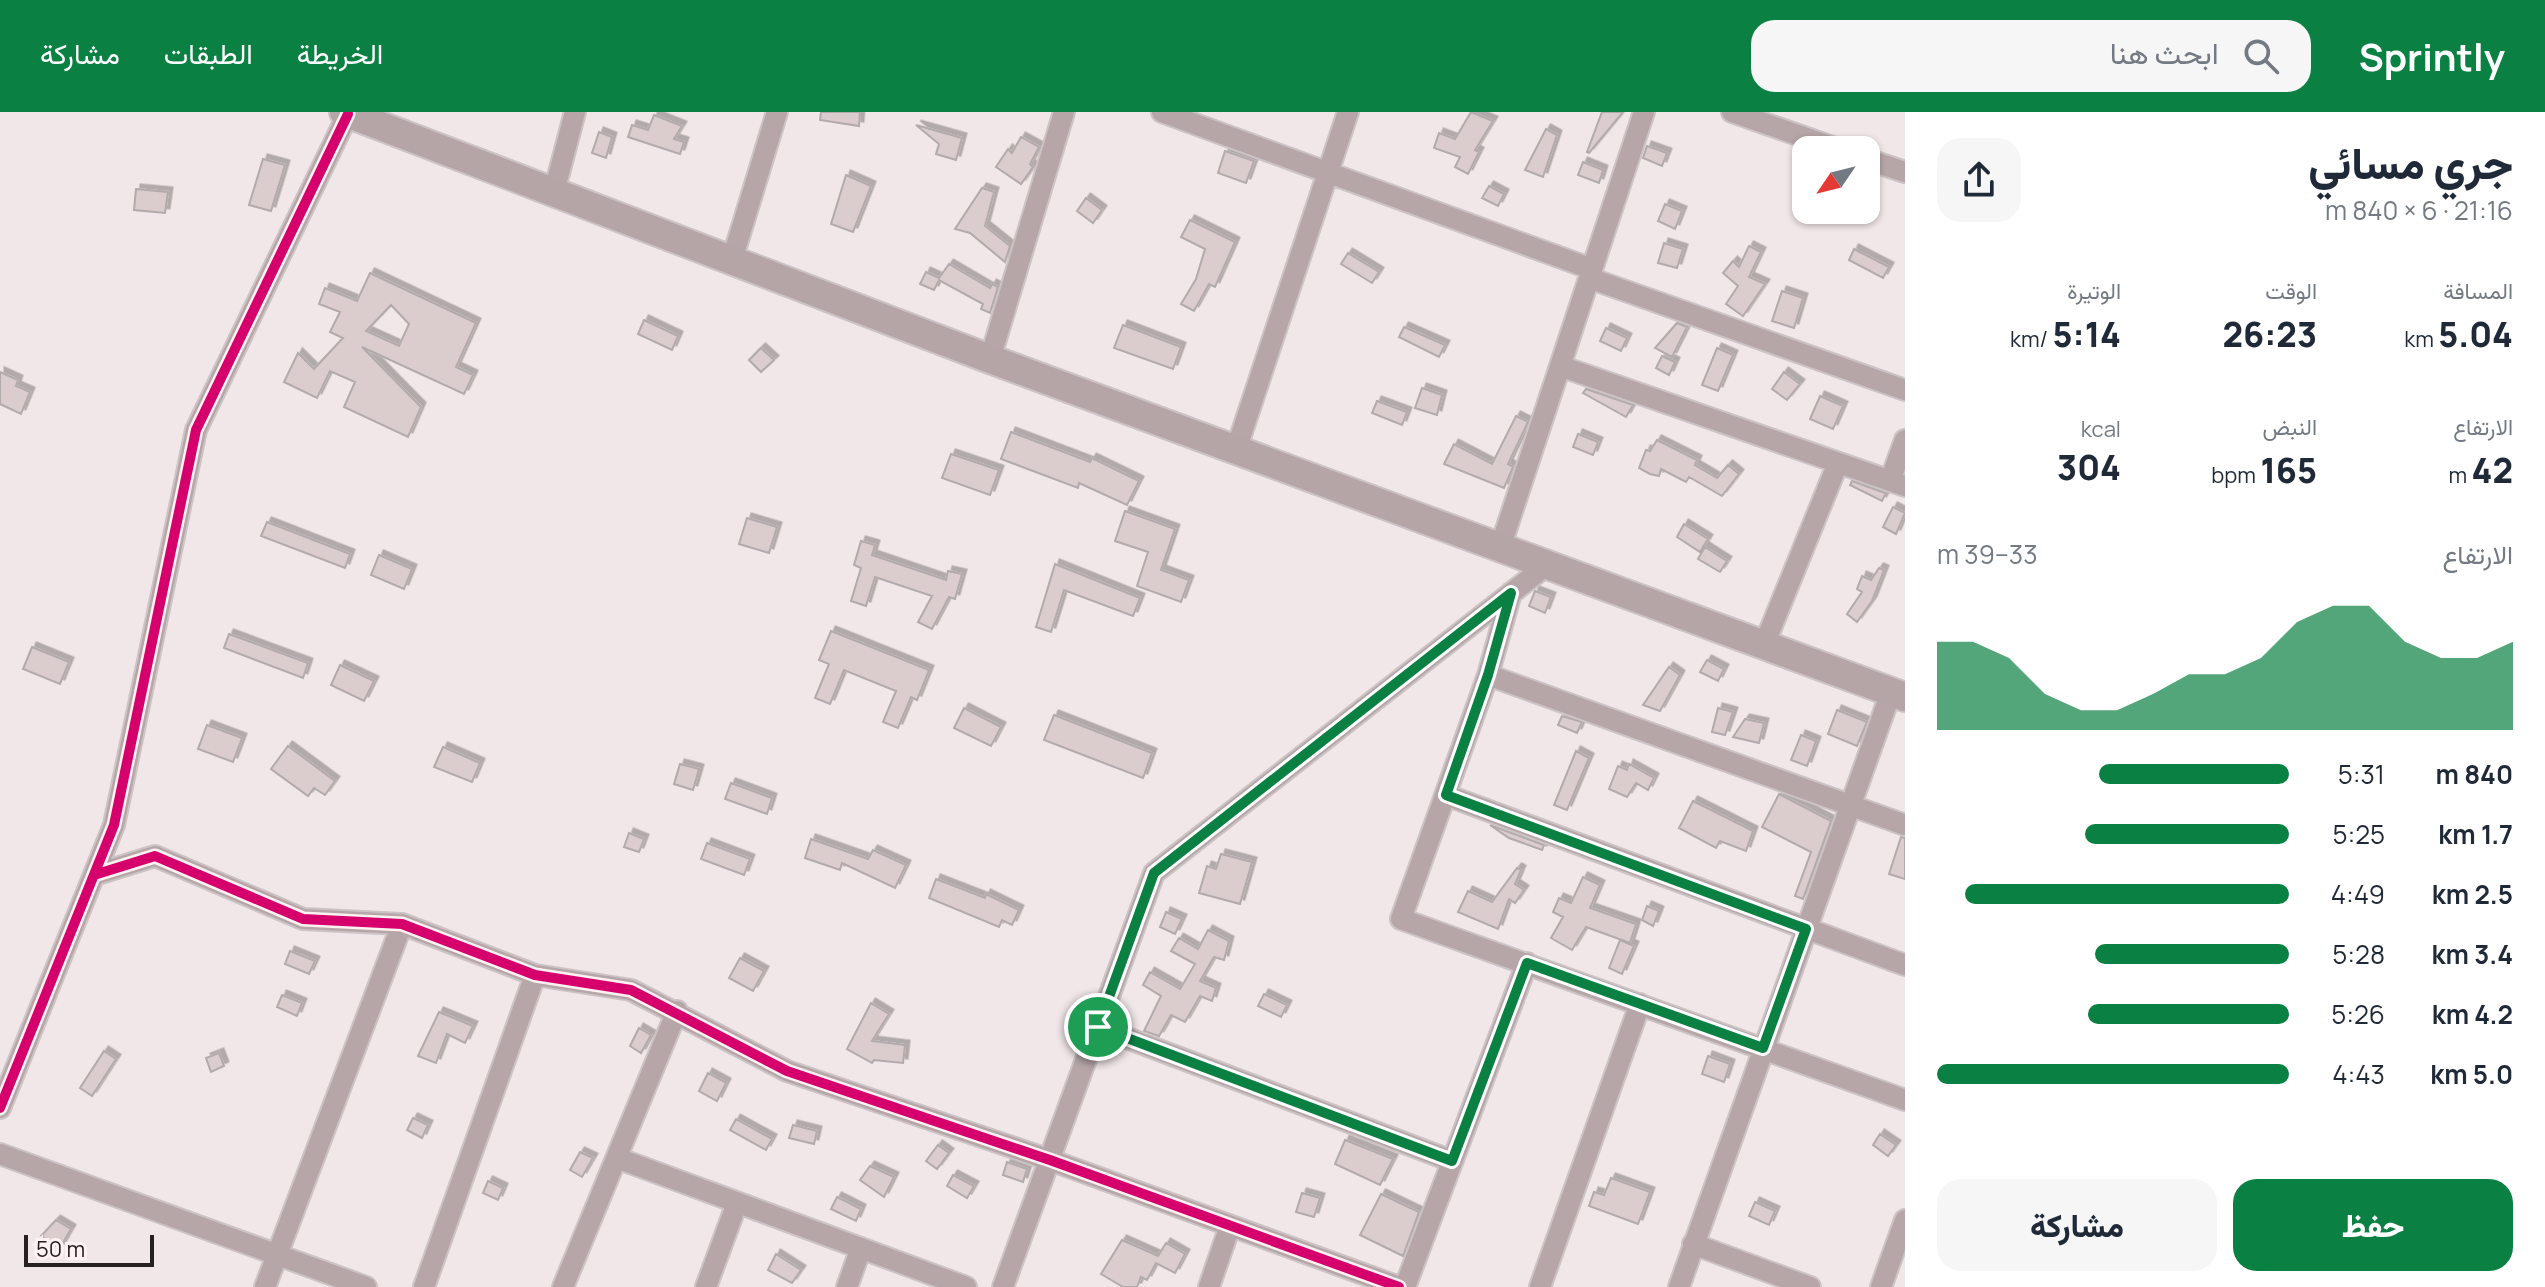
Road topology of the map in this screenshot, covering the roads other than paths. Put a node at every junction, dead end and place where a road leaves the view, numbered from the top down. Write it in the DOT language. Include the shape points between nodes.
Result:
graph roads {
  1 [pos="575,112"];
  2 [pos="777,112"];
  3 [pos="1064,112"];
  4 [pos="1162,112"];
  5 [pos="1348,112"];
  6 [pos="1644,112"];
  7 [pos="1732,112"];
  8 [pos="346,113"];
  9 [pos="1801,136"];
  10 [pos="1880,164"];
  11 [pos="1905,172"];
  12 [pos="1328,174"];
  13 [pos="554,192"];
  14 [pos="732,260"];
  15 [pos="1590,274"];
  16 [pos="990,359"];
  17 [pos="1560,366"];
  18 [pos="1905,390"];
  19 [pos="1905,440"];
  20 [pos="1236,450"];
  21 [pos="1838,463"];
  22 [pos="1897,484"];
  23 [pos="1500,548"];
  24 [pos="1547,565"];
  25 [pos="1511,593"];
  26 [pos="1764,645"];
  27 [pos="1488,675"];
  28 [pos="1898,695"];
  29 [pos="1446,795"];
  30 [pos="1850,806"];
  31 [pos="1905,825"];
  32 [pos="94,875"];
  33 [pos="402,924"];
  34 [pos="1806,929"];
  35 [pos="1527,963"];
  36 [pos="1905,965"];
  37 [pos="535,975"];
  38 [pos="1640,1004"];
  39 [pos="677,1011"];
  40 [pos="1098,1027"];
  41 [pos="1763,1048"];
  42 [pos="1905,1100"];
  43 [pos="0,1108"];
  44 [pos="0,1154"];
  45 [pos="617,1158"];
  46 [pos="1050,1160"];
  47 [pos="1452,1161"];
  48 [pos="737,1203"];
  49 [pos="1905,1220"];
  50 [pos="1230,1226"];
  51 [pos="1693,1244"];
  52 [pos="861,1248"];
  53 [pos="277,1255"];
  54 [pos="1357,1280"];
  55 [pos="265,1287"];
  56 [pos="366,1287"];
  57 [pos="424,1287"];
  58 [pos="563,1287"];
  59 [pos="706,1287"];
  60 [pos="847,1287"];
  61 [pos="966,1287"];
  62 [pos="1003,1287"];
  63 [pos="1209,1287"];
  64 [pos="1402,1287"];
  65 [pos="1540,1287"];
  66 [pos="1679,1287"];
  67 [pos="1810,1287"];
  68 [pos="1881,1287"];
  1 -- 13 [label="street"];
  2 -- 14 [label="street"];
  3 -- 16 [label="street"];
  4 -- 12 [label="street"];
  5 -- 12 [label="street"];
  6 -- 15 [label="street"];
  7 -- 9 [label="street"];
  8 -- 13 [label="main road"];
  8 -- 32 [label="street" via="196,430 114,825"];
  10 -- 11 [label="street"];
  12 -- 15 [label="street"];
  12 -- 20 [label="street"];
  13 -- 14 [label="main road"];
  14 -- 16 [label="main road"];
  15 -- 17 [label="street"];
  15 -- 18 [label="street"];
  16 -- 20 [label="main road"];
  17 -- 21 [label="street"];
  17 -- 23 [label="street"];
  19 -- 22 [label="street"];
  20 -- 23 [label="main road"];
  21 -- 22 [label="street"];
  21 -- 26 [label="street"];
  23 -- 24 [label="main road"];
  24 -- 25 [label="street"];
  24 -- 26 [label="main road"];
  25 -- 27 [label="street"];
  25 -- 40 [label="street" via="1154,873"];
  26 -- 28 [label="main road"];
  27 -- 29 [label="street"];
  27 -- 30 [label="street"];
  28 -- 30 [label="street"];
  29 -- 34 [label="street"];
  29 -- 35 [label="street" via="1401,919"];
  30 -- 31 [label="street"];
  30 -- 34 [label="street"];
  32 -- 33 [label="street" via="155,856 303,919"];
  32 -- 43 [label="street"];
  33 -- 37 [label="street"];
  33 -- 53 [label="street"];
  34 -- 36 [label="street"];
  34 -- 41 [label="street"];
  35 -- 38 [label="street"];
  35 -- 47 [label="street"];
  37 -- 39 [label="street" via="631,990"];
  37 -- 57 [label="street"];
  38 -- 41 [label="street"];
  38 -- 65 [label="street"];
  39 -- 45 [label="street"];
  39 -- 46 [label="street" via="787,1071"];
  40 -- 46 [label="street"];
  40 -- 47 [label="street"];
  41 -- 42 [label="street"];
  41 -- 51 [label="street"];
  44 -- 53 [label="street"];
  45 -- 48 [label="street"];
  45 -- 58 [label="street"];
  46 -- 50 [label="street"];
  46 -- 62 [label="street"];
  47 -- 64 [label="street"];
  48 -- 52 [label="street"];
  48 -- 59 [label="street"];
  49 -- 68 [label="street"];
  50 -- 54 [label="street"];
  50 -- 63 [label="street"];
  51 -- 66 [label="street"];
  51 -- 67 [label="street"];
  52 -- 60 [label="street"];
  52 -- 61 [label="street"];
  53 -- 55 [label="street"];
  53 -- 56 [label="street"];
  54 -- 64 [label="street"];
}
